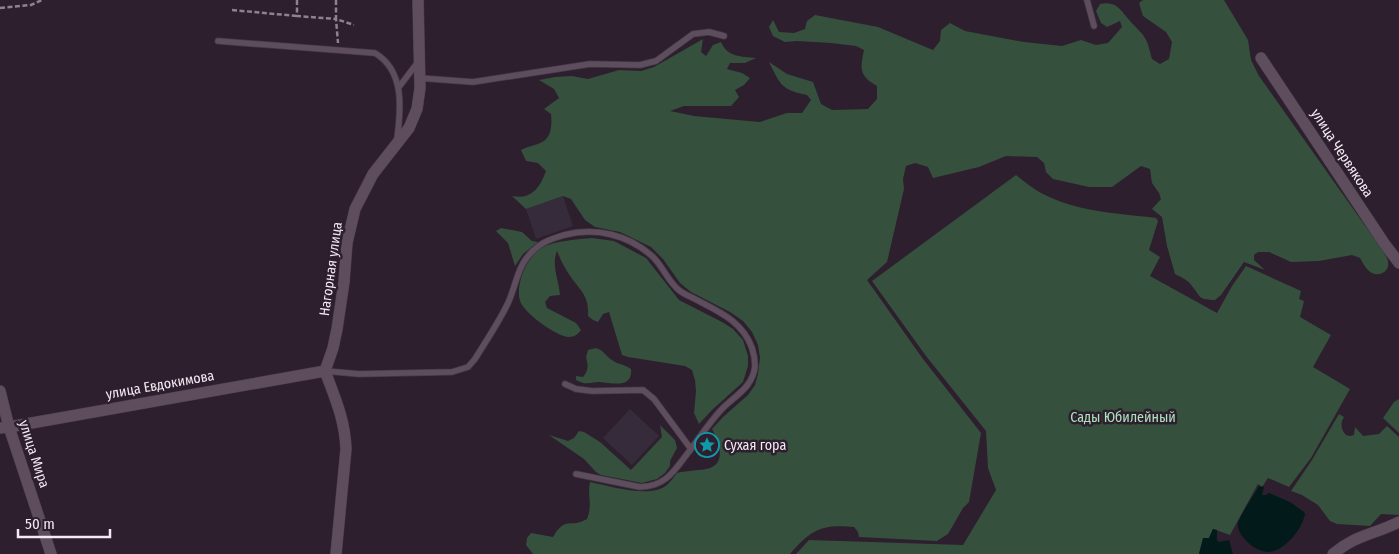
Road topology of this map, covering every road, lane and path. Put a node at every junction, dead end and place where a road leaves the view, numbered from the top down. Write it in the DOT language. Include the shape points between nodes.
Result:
graph roads {
  1 [pos="42,0"];
  2 [pos="297,0"];
  3 [pos="336,0"];
  4 [pos="418,0"];
  5 [pos="1087,0"];
  6 [pos="0,8"];
  7 [pos="232,10"];
  8 [pos="297,16"];
  9 [pos="336,19"];
  10 [pos="354,25"];
  11 [pos="1094,26"];
  12 [pos="724,36"];
  13 [pos="218,41"];
  14 [pos="338,50"];
  15 [pos="1261,58"];
  16 [pos="419,60"];
  17 [pos="419,78"];
  18 [pos="399,87"];
  19 [pos="396,143"];
  20 [pos="1399,264"];
  21 [pos="325,371"];
  22 [pos="565,384"];
  23 [pos="0,391"];
  24 [pos="5,428"];
  25 [pos="691,448"];
  26 [pos="576,474"];
  27 [pos="1399,522"];
  28 [pos="51,554"];
  29 [pos="336,554"];
  30 [pos="1333,554"];
  1 -- 6 [label="path" via="31,5"];
  2 -- 8 [label="path"];
  3 -- 9 [label="path"];
  4 -- 16 [label="street, Нагорная улица"];
  5 -- 11 [label="lane"];
  7 -- 8 [label="path"];
  8 -- 9 [label="path"];
  9 -- 10 [label="path"];
  9 -- 14 [label="path"];
  12 -- 17 [label="lane" via="709,32 693,34 656,61 640,65 590,64 473,82"];
  13 -- 14 [label="lane"];
  14 -- 18 [label="lane" via="370,52 379,56 390,66"];
  15 -- 20 [label="street, улица Червякова"];
  16 -- 17 [label="street, Нагорная улица"];
  16 -- 18 [label="lane"];
  17 -- 19 [label="street, Нагорная улица" via="417,109 409,128"];
  18 -- 19 [label="lane"];
  19 -- 21 [label="street, Нагорная улица" via="367,185 350,225 339,315"];
  21 -- 24 [label="street, улица Евдокимова"];
  21 -- 25 [label="lane" via="359,374 452,372 468,367 476,359 508,303 518,271 531,252 550,239 576,232 611,234 642,248 658,262 680,292 732,320 749,339 755,365 752,378 747,387 712,420"];
  21 -- 29 [label="street" via="346,434"];
  22 -- 25 [label="lane" via="592,391 642,390 654,399"];
  23 -- 24 [label="street, улица Мира"];
  24 -- 28 [label="street, улица Мира"];
  25 -- 26 [label="lane" via="664,481 649,487 640,488"];
  27 -- 30 [label="street" via="1358,537"];
}
